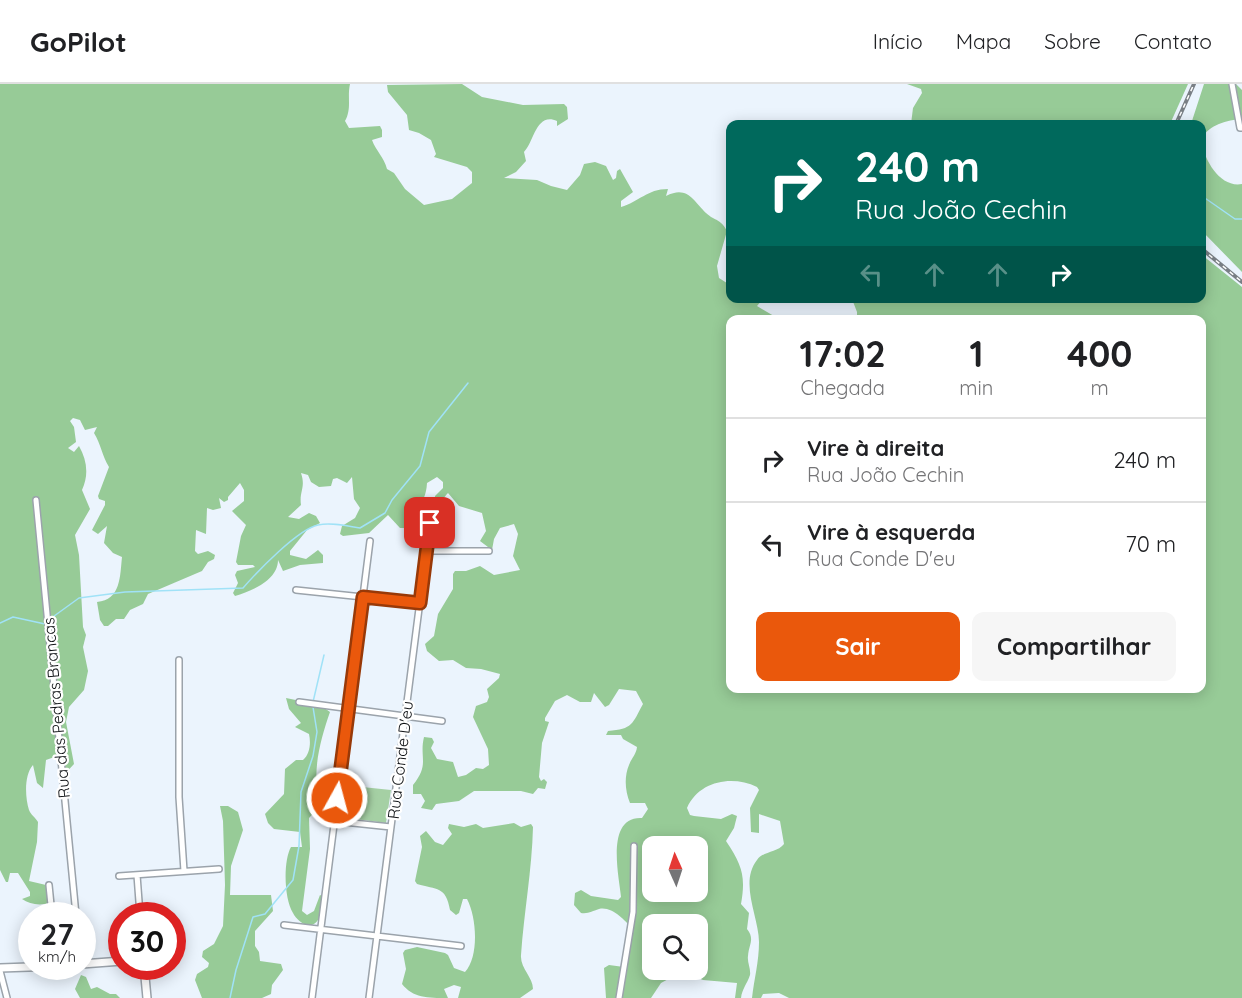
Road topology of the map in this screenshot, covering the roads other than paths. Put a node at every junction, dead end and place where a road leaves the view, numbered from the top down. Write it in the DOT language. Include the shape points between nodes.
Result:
graph roads {
  1 [pos="1232,84"];
  2 [pos="1241,128"];
  3 [pos="36,500"];
  4 [pos="430,523"];
  5 [pos="370,541"];
  6 [pos="427,551"];
  7 [pos="489,551"];
  8 [pos="296,590"];
  9 [pos="363,597"];
  10 [pos="420,603"];
  11 [pos="179,660"];
  12 [pos="299,702"];
  13 [pos="348,708"];
  14 [pos="405,716"];
  15 [pos="442,721"];
  16 [pos="334,820"];
  17 [pos="391,827"];
  18 [pos="634,846"];
  19 [pos="219,868"];
  20 [pos="184,871"];
  21 [pos="137,874"];
  22 [pos="119,876"];
  23 [pos="49,885"];
  24 [pos="51,902"];
  25 [pos="75,902"];
  26 [pos="140,902"];
  27 [pos="284,925"];
  28 [pos="320,930"];
  29 [pos="377,936"];
  30 [pos="461,946"];
  31 [pos="18,969"];
  32 [pos="0,970"];
  33 [pos="145,980"];
  34 [pos="2,988"];
  35 [pos="7,998"];
  36 [pos="147,998"];
  37 [pos="312,998"];
  38 [pos="369,998"];
  39 [pos="619,998"];
  1 -- 2 [label="street"];
  3 -- 25 [label="street, Rua das Pedras Brancas"];
  4 -- 6 [label="street, Rua Conde D'eu"];
  5 -- 9 [label="street"];
  6 -- 7 [label="street"];
  6 -- 10 [label="street, Rua Conde D'eu"];
  8 -- 9 [label="street"];
  9 -- 10 [label="street"];
  9 -- 13 [label="street"];
  10 -- 14 [label="street, Rua Conde D'eu"];
  11 -- 20 [label="street" via="179,797"];
  12 -- 13 [label="street"];
  13 -- 14 [label="street"];
  13 -- 16 [label="street"];
  14 -- 15 [label="street"];
  14 -- 17 [label="street, Rua Conde D'eu"];
  16 -- 17 [label="street"];
  16 -- 28 [label="street"];
  17 -- 29 [label="street, Rua Conde D'eu"];
  18 -- 39 [label="street" via="633,912"];
  19 -- 20 [label="street"];
  20 -- 21 [label="street"];
  21 -- 22 [label="street"];
  21 -- 26 [label="street"];
  23 -- 24 [label="street"];
  27 -- 28 [label="street"];
  28 -- 29 [label="street"];
  28 -- 37 [label="street"];
  29 -- 30 [label="street"];
  29 -- 38 [label="street, Rua Conde D'eu"];
  31 -- 32 [label="street"];
  32 -- 34 [label="street"];
  33 -- 36 [label="street"];
  34 -- 35 [label="street"];
}
